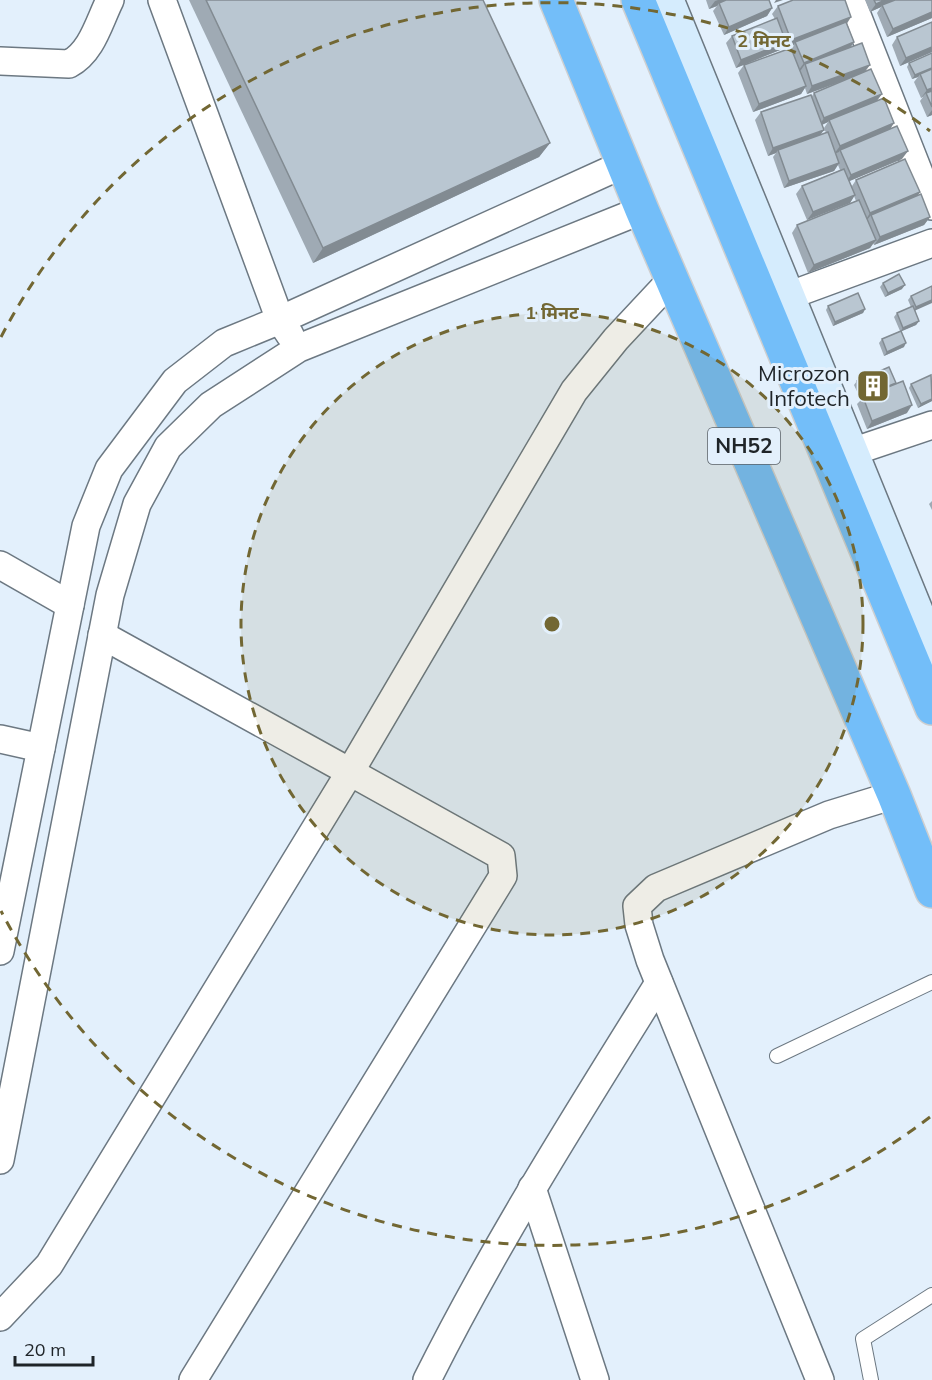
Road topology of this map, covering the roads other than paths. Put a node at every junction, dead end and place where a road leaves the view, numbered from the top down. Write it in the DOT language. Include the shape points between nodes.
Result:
graph roads {
  1 [pos="110,0"];
  2 [pos="162,0"];
  3 [pos="556,0"];
  4 [pos="638,0"];
  5 [pos="667,0"];
  6 [pos="851,0"];
  7 [pos="0,61"];
  8 [pos="624,164"];
  9 [pos="932,206"];
  10 [pos="642,210"];
  11 [pos="932,243"];
  12 [pos="673,278"];
  13 [pos="788,296"];
  14 [pos="280,320"];
  15 [pos="299,348"];
  16 [pos="932,425"];
  17 [pos="840,456"];
  18 [pos="0,565"];
  19 [pos="70,605"];
  20 [pos="102,635"];
  21 [pos="932,650"];
  22 [pos="932,708"];
  23 [pos="0,739"];
  24 [pos="41,748"];
  25 [pos="350,772"];
  26 [pos="894,795"];
  27 [pos="932,891"];
  28 [pos="0,951"];
  29 [pos="932,982"];
  30 [pos="659,983"];
  31 [pos="777,1056"];
  32 [pos="0,1160"];
  33 [pos="532,1188"];
  34 [pos="932,1295"];
  35 [pos="0,1317"];
  36 [pos="193,1380"];
  37 [pos="427,1380"];
  38 [pos="595,1380"];
  39 [pos="820,1380"];
  40 [pos="872,1380"];
  1 -- 7 [label="street" via="86,51 69,64"];
  2 -- 14 [label="street"];
  3 -- 8 [label="highway, NH52"];
  4 -- 17 [label="highway"];
  5 -- 13 [label="street"];
  6 -- 9 [label="street"];
  8 -- 10 [label="highway, NH52"];
  8 -- 14 [label="street"];
  10 -- 12 [label="highway, NH52"];
  10 -- 15 [label="street"];
  11 -- 13 [label="street"];
  12 -- 25 [label="street" via="574,391"];
  12 -- 26 [label="highway, NH52"];
  13 -- 17 [label="street"];
  14 -- 15 [label="street"];
  14 -- 19 [label="street" via="224,343 175,381 139,428 109,469 86,526"];
  15 -- 20 [label="street" via="210,405 168,447 137,504"];
  16 -- 17 [label="street"];
  17 -- 21 [label="street"];
  17 -- 22 [label="highway"];
  18 -- 19 [label="street"];
  19 -- 24 [label="street"];
  20 -- 25 [label="street"];
  20 -- 32 [label="street"];
  23 -- 24 [label="street"];
  24 -- 28 [label="street"];
  25 -- 35 [label="street" via="49,1265"];
  25 -- 36 [label="street" via="501,856 503,876"];
  26 -- 27 [label="highway, NH52"];
  26 -- 30 [label="street" via="829,815 656,888 637,906 639,925"];
  29 -- 31 [label="lane"];
  30 -- 33 [label="street"];
  30 -- 39 [label="street"];
  33 -- 37 [label="street"];
  33 -- 38 [label="street"];
  34 -- 40 [label="lane" via="863,1339"];
}
